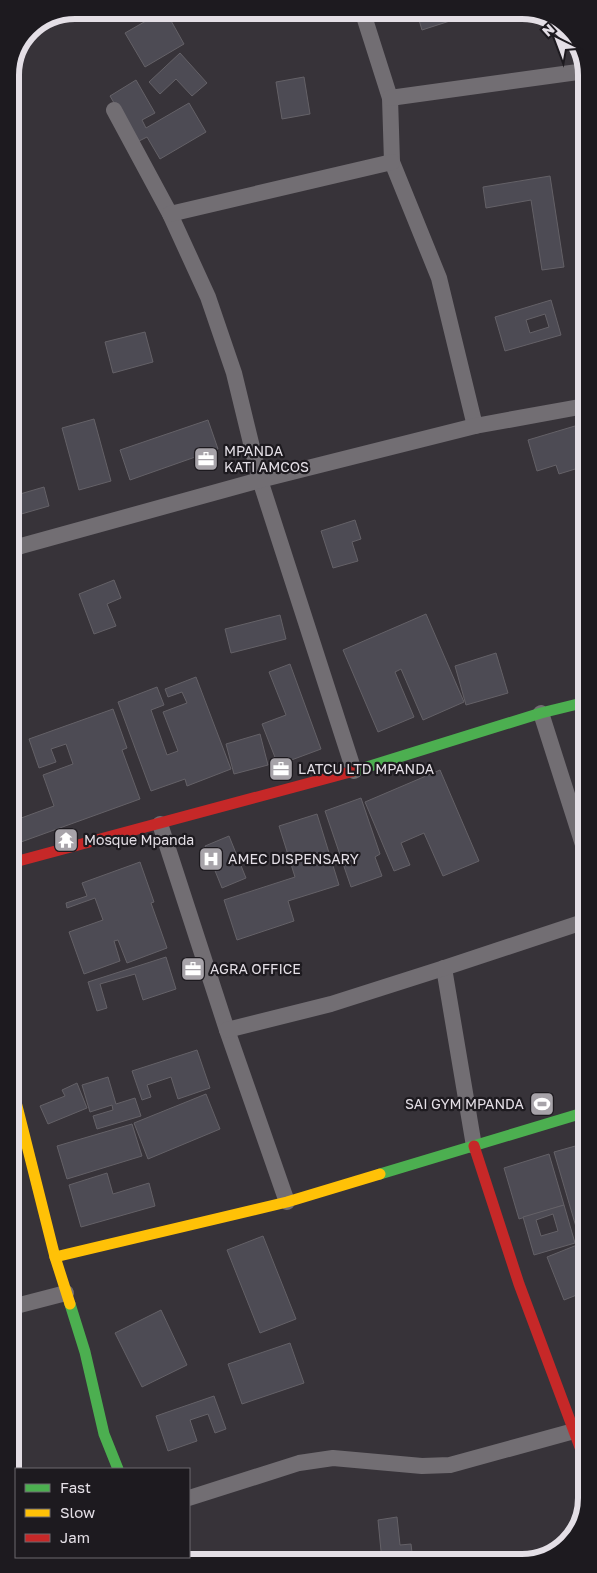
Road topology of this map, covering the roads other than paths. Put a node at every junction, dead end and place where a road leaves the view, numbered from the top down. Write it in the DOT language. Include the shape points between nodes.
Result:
graph roads {
  1 [pos="365,19"];
  2 [pos="578,72"];
  3 [pos="390,98"];
  4 [pos="114,110"];
  5 [pos="392,162"];
  6 [pos="170,214"];
  7 [pos="578,407"];
  8 [pos="475,426"];
  9 [pos="260,480"];
  10 [pos="19,547"];
  11 [pos="578,704"];
  12 [pos="541,713"];
  13 [pos="354,771"];
  14 [pos="160,824"];
  15 [pos="578,829"];
  16 [pos="19,861"];
  17 [pos="578,924"];
  18 [pos="444,968"];
  19 [pos="227,1030"];
  20 [pos="19,1114"];
  21 [pos="578,1114"];
  22 [pos="474,1146"];
  23 [pos="286,1202"];
  24 [pos="55,1257"];
  25 [pos="66,1293"];
  26 [pos="19,1305"];
  27 [pos="574,1431"];
  28 [pos="578,1442"];
  29 [pos="118,1468"];
  30 [pos="190,1498"];
  1 -- 3 [label="street"];
  2 -- 3 [label="street"];
  3 -- 5 [label="street"];
  4 -- 6 [label="street"];
  5 -- 6 [label="street"];
  5 -- 8 [label="street" via="439,278"];
  6 -- 9 [label="street" via="208,297 234,374"];
  7 -- 8 [label="street"];
  8 -- 9 [label="street"];
  9 -- 10 [label="street"];
  9 -- 13 [label="street"];
  11 -- 12 [label="street"];
  12 -- 13 [label="street"];
  12 -- 15 [label="street"];
  13 -- 14 [label="street"];
  14 -- 16 [label="street"];
  14 -- 19 [label="street"];
  17 -- 18 [label="street"];
  18 -- 19 [label="street" via="331,1004"];
  18 -- 22 [label="street"];
  19 -- 23 [label="street"];
  20 -- 24 [label="street"];
  21 -- 22 [label="street"];
  22 -- 23 [label="street"];
  22 -- 27 [label="street" via="519,1284"];
  23 -- 24 [label="street"];
  24 -- 25 [label="street"];
  25 -- 26 [label="street"];
  25 -- 29 [label="street" via="104,1434"];
  27 -- 28 [label="street"];
  27 -- 30 [label="street" via="450,1465 422,1466 333,1458 299,1463"];
}
